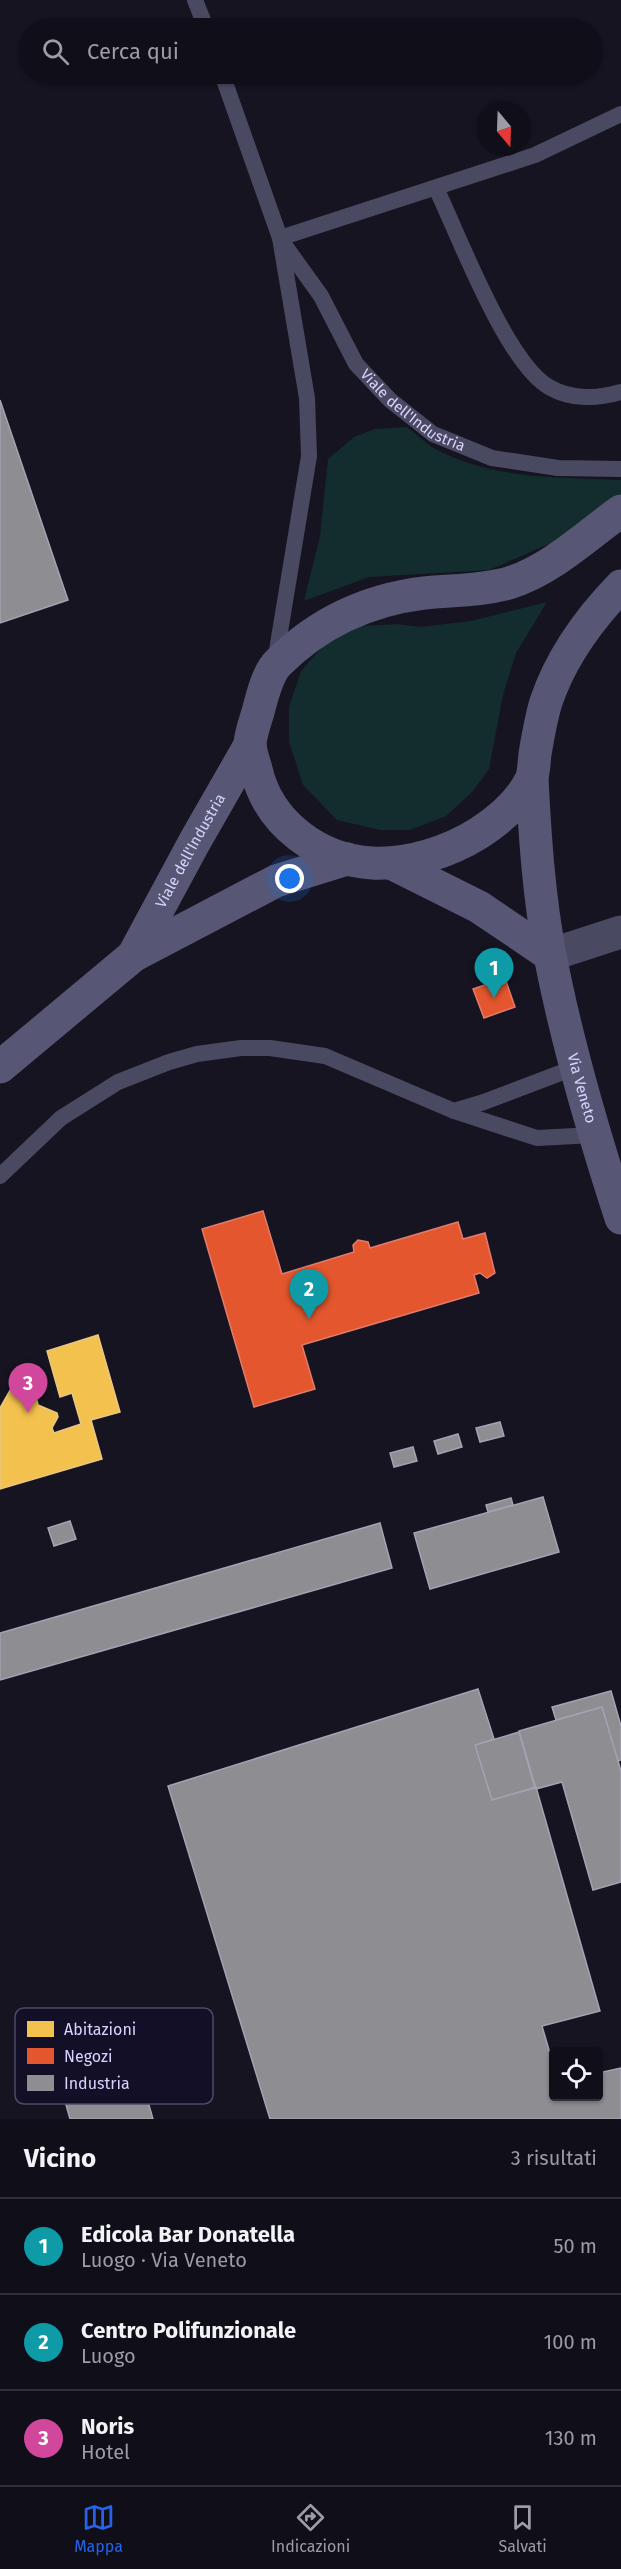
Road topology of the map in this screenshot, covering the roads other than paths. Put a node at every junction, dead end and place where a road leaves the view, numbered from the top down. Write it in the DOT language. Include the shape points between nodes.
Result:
graph roads {
  1 [pos="195,0"];
  2 [pos="202,18"];
  3 [pos="225,84"];
  4 [pos="621,114"];
  5 [pos="436,188"];
  6 [pos="279,238"];
  7 [pos="621,392"];
  8 [pos="621,470"];
  9 [pos="621,511"];
  10 [pos="621,586"];
  11 [pos="274,666"];
  12 [pos="250,745"];
  13 [pos="532,778"];
  14 [pos="347,860"];
  15 [pos="391,863"];
  16 [pos="621,932"];
  17 [pos="550,955"];
  18 [pos="133,957"];
  19 [pos="0,1067"];
  20 [pos="576,1067"];
  21 [pos="454,1111"];
  22 [pos="594,1135"];
  23 [pos="0,1176"];
  24 [pos="621,1218"];
  1 -- 2 [label="lane"];
  3 -- 6 [label="lane, Viale dell'Industria"];
  4 -- 5 [label="lane" via="535,154"];
  5 -- 6 [label="lane"];
  5 -- 7 [label="lane" via="504,333 528,369 549,387 578,398"];
  6 -- 8 [label="lane, Viale dell'Industria" via="321,296 356,364 390,400 433,434 492,458 558,468"];
  6 -- 11 [label="lane, Viale dell'Industria" via="307,398 309,456"];
  9 -- 11 [label="main road" via="523,577 484,588 392,598 356,609 324,625"];
  10 -- 13 [label="main road, Viale dell'Industria" via="583,631 554,682 541,720"];
  11 -- 12 [label="main road, Viale dell'Industria"];
  12 -- 14 [label="main road, Viale dell'Industria" via="263,791 279,819 304,840"];
  12 -- 18 [label="main road, Viale dell'Industria"];
  13 -- 15 [label="main road, Viale dell'Industria" via="506,813 476,835 439,852"];
  13 -- 17 [label="main road, Via Veneto" via="537,866"];
  14 -- 15 [label="main road, Viale dell'Industria"];
  14 -- 18 [label="main road, Viale dell'Industria" via="276,881"];
  15 -- 17 [label="main road" via="479,907"];
  16 -- 17 [label="street"];
  17 -- 20 [label="main road, Via Veneto"];
  18 -- 19 [label="main road, Viale dell'Industria"];
  20 -- 21 [label="lane"];
  20 -- 22 [label="main road, Via Veneto"];
  21 -- 22 [label="lane" via="537,1138"];
  21 -- 23 [label="lane" via="325,1056 270,1048 220,1050 169,1062 99,1093 43,1133"];
  22 -- 24 [label="main road, Via Veneto"];
}
